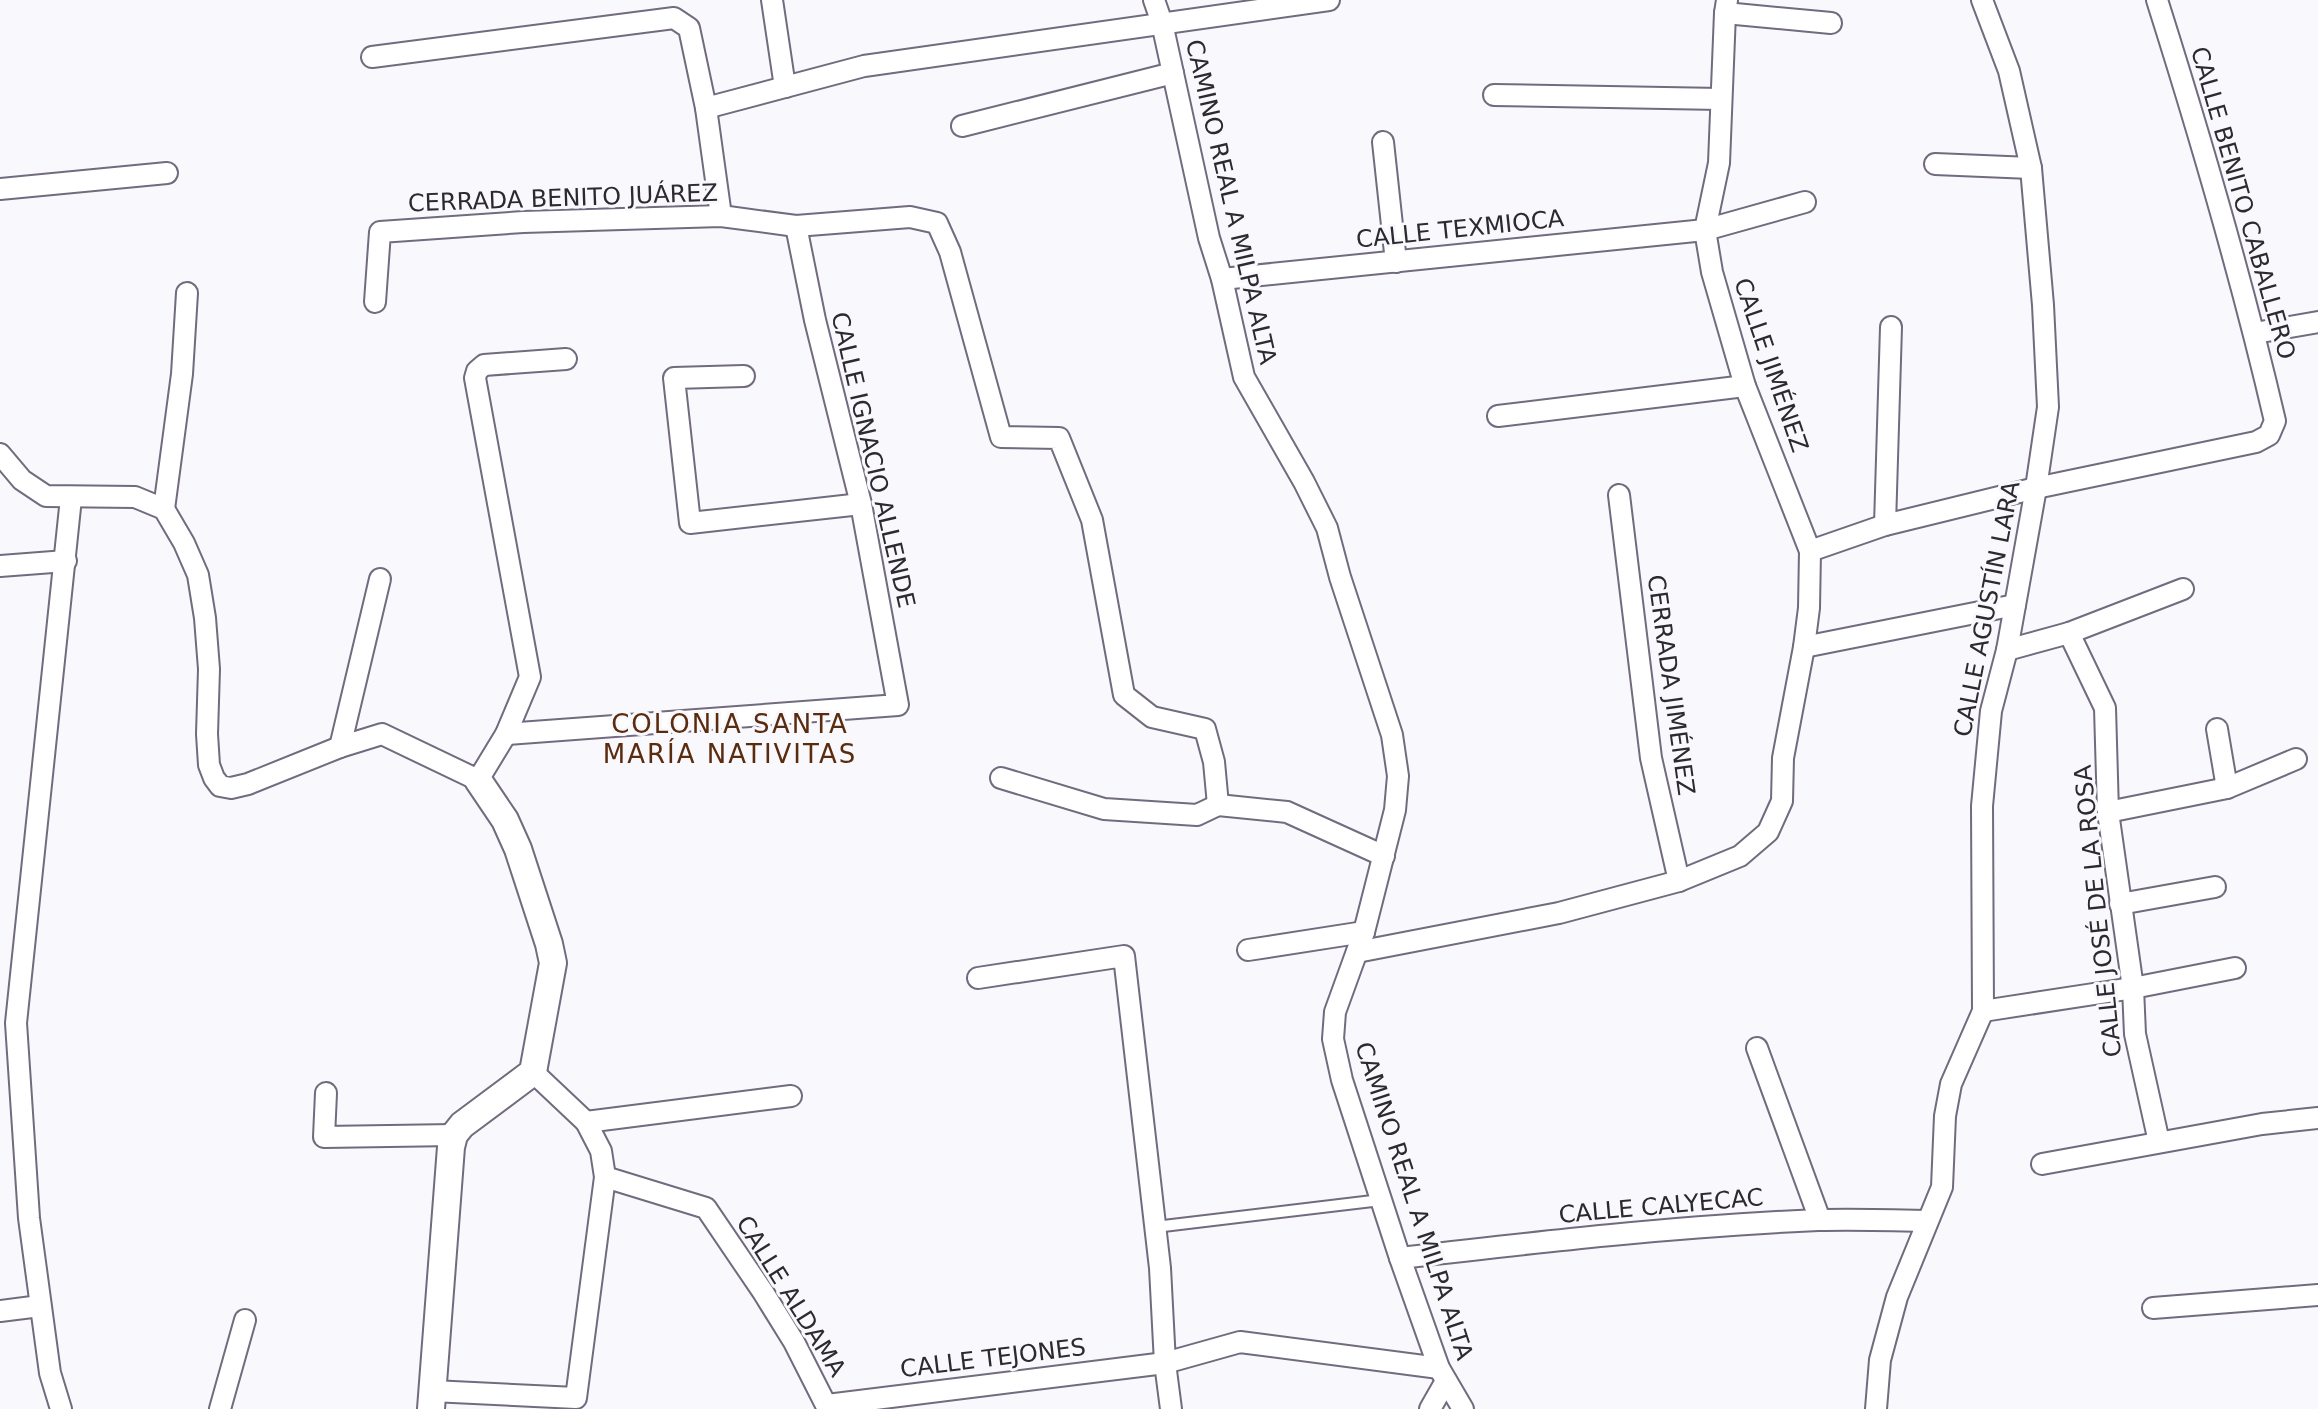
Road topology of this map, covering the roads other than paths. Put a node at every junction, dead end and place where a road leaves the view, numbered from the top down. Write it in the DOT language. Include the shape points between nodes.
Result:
graph roads {
  1 [pos="772,0"];
  2 [pos="1154,0"];
  3 [pos="1329,0"];
  4 [pos="1982,0"];
  5 [pos="2157,0"];
  6 [pos="1726,7"];
  7 [pos="1162,23"];
  8 [pos="1831,23"];
  9 [pos="372,57"];
  10 [pos="1173,73"];
  11 [pos="785,87"];
  12 [pos="1494,95"];
  13 [pos="1721,99"];
  14 [pos="706,108"];
  15 [pos="962,126"];
  16 [pos="1383,142"];
  17 [pos="1935,164"];
  18 [pos="2031,168"];
  19 [pos="167,173"];
  20 [pos="0,189"];
  21 [pos="1805,202"];
  22 [pos="721,216"];
  23 [pos="796,226"];
  24 [pos="1705,230"];
  25 [pos="1396,262"];
  26 [pos="1222,279"];
  27 [pos="187,293"];
  28 [pos="375,302"];
  29 [pos="2318,322"];
  30 [pos="1891,327"];
  31 [pos="2255,333"];
  32 [pos="566,359"];
  33 [pos="744,376"];
  34 [pos="1745,386"];
  35 [pos="1498,416"];
  36 [pos="0,454"];
  37 [pos="2036,488"];
  38 [pos="1619,495"];
  39 [pos="71,498"];
  40 [pos="861,504"];
  41 [pos="164,509"];
  42 [pos="1885,525"];
  43 [pos="1810,551"];
  44 [pos="66,561"];
  45 [pos="0,566"];
  46 [pos="380,579"];
  47 [pos="2183,589"];
  48 [pos="2015,605"];
  49 [pos="2069,633"];
  50 [pos="1804,647"];
  51 [pos="2007,650"];
  52 [pos="2217,729"];
  53 [pos="506,734"];
  54 [pos="340,747"];
  55 [pos="2296,759"];
  56 [pos="1001,778"];
  57 [pos="478,780"];
  58 [pos="2227,788"];
  59 [pos="1218,805"];
  60 [pos="2108,812"];
  61 [pos="1384,856"];
  62 [pos="1679,881"];
  63 [pos="2215,887"];
  64 [pos="2120,904"];
  65 [pos="1364,932"];
  66 [pos="1248,950"];
  67 [pos="1357,952"];
  68 [pos="2235,968"];
  69 [pos="978,978"];
  70 [pos="2133,988"];
  71 [pos="1983,1011"];
  72 [pos="1757,1048"];
  73 [pos="533,1072"];
  74 [pos="326,1093"];
  75 [pos="791,1096"];
  76 [pos="2318,1118"];
  77 [pos="586,1122"];
  78 [pos="454,1135"];
  79 [pos="2159,1142"];
  80 [pos="2042,1164"];
  81 [pos="605,1177"];
  82 [pos="1381,1200"];
  83 [pos="1820,1220"];
  84 [pos="1927,1221"];
  85 [pos="1155,1227"];
  86 [pos="1400,1258"];
  87 [pos="2318,1295"];
  88 [pos="40,1306"];
  89 [pos="2153,1308"];
  90 [pos="0,1311"];
  91 [pos="245,1320"];
  92 [pos="1165,1363"];
  93 [pos="1443,1374"];
  94 [pos="431,1400"];
  95 [pos="828,1407"];
  96 [pos="61,1409"];
  97 [pos="220,1409"];
  98 [pos="1171,1409"];
  99 [pos="1430,1409"];
  100 [pos="1463,1409"];
  101 [pos="1876,1409"];
  1 -- 11 [label="street"];
  2 -- 7 [label="street, CAMINO REAL A MILPA ALTA"];
  3 -- 7 [label="street"];
  4 -- 18 [label="street, CALLE AGUSTÍN LARA" via="2009,71"];
  5 -- 31 [label="street, CALLE BENITO CABALLERO"];
  6 -- 8 [label="street"];
  6 -- 13 [label="street, CALLE JIMÉNEZ"];
  7 -- 10 [label="street, CAMINO REAL A MILPA ALTA"];
  7 -- 11 [label="street" via="864,66"];
  9 -- 14 [label="street" via="674,18 689,28"];
  10 -- 15 [label="street"];
  10 -- 26 [label="street, CAMINO REAL A MILPA ALTA"];
  11 -- 14 [label="street"];
  12 -- 13 [label="street"];
  13 -- 24 [label="street, CALLE JIMÉNEZ" via="1719,163"];
  14 -- 22 [label="street"];
  16 -- 25 [label="street"];
  17 -- 18 [label="street"];
  18 -- 37 [label="street, CALLE AGUSTÍN LARA" via="2048,407"];
  19 -- 20 [label="street"];
  21 -- 24 [label="street, CALLE TEXMIOCA"];
  22 -- 23 [label="street, CERRADA BENITO JUÁREZ"];
  22 -- 28 [label="street, CERRADA BENITO JUÁREZ" via="380,232"];
  23 -- 40 [label="street, CALLE IGNACIO ALLENDE"];
  23 -- 59 [label="street, CERRADA BENITO JUÁREZ" via="910,217 937,223 950,252 1001,437 1059,438 1092,520 1124,695 1152,717 1205,729"];
  24 -- 25 [label="street, CALLE TEXMIOCA"];
  24 -- 34 [label="street, CALLE JIMÉNEZ"];
  25 -- 26 [label="street, CALLE TEXMIOCA"];
  26 -- 61 [label="street, CAMINO REAL A MILPA ALTA" via="1244,377 1327,528 1392,735 1398,776"];
  27 -- 41 [label="street"];
  29 -- 31 [label="street"];
  30 -- 42 [label="street"];
  31 -- 37 [label="street, CALLE BENITO CABALLERO" via="2275,421 2269,435"];
  32 -- 53 [label="street" via="484,365 475,378 530,677"];
  33 -- 40 [label="street" via="674,378 690,523"];
  34 -- 35 [label="street"];
  34 -- 43 [label="street, CALLE JIMÉNEZ"];
  36 -- 39 [label="street" via="22,480 46,496"];
  37 -- 42 [label="street"];
  37 -- 48 [label="street, CALLE AGUSTÍN LARA"];
  38 -- 62 [label="street, CERRADA JIMÉNEZ" via="1651,758"];
  39 -- 41 [label="street" via="135,497"];
  39 -- 44 [label="street"];
  40 -- 53 [label="street, CALLE IGNACIO ALLENDE" via="898,705"];
  41 -- 54 [label="street" via="198,575 214,778 231,788"];
  42 -- 43 [label="street"];
  43 -- 50 [label="street"];
  44 -- 45 [label="street"];
  44 -- 88 [label="street" via="16,1023"];
  46 -- 54 [label="street"];
  47 -- 49 [label="street"];
  48 -- 50 [label="street"];
  48 -- 51 [label="street, CALLE AGUSTÍN LARA"];
  49 -- 51 [label="street"];
  49 -- 60 [label="street, CALLE JOSÉ DE LA ROSA" via="2105,708"];
  50 -- 62 [label="street" via="1783,758 1782,801 1768,832 1740,856"];
  51 -- 71 [label="street, CALLE AGUSTÍN LARA" via="1991,711 1982,806"];
  52 -- 58 [label="street"];
  53 -- 57 [label="street"];
  54 -- 57 [label="street" via="382,734"];
  55 -- 58 [label="street"];
  56 -- 59 [label="street" via="1104,809 1197,815"];
  57 -- 73 [label="street" via="518,849 553,963"];
  58 -- 60 [label="street"];
  59 -- 61 [label="street" via="1287,812"];
  60 -- 64 [label="street, CALLE JOSÉ DE LA ROSA"];
  61 -- 65 [label="street, CAMINO REAL A MILPA ALTA"];
  62 -- 67 [label="street" via="1559,913"];
  63 -- 64 [label="street"];
  64 -- 70 [label="street, CALLE JOSÉ DE LA ROSA"];
  65 -- 66 [label="street"];
  65 -- 67 [label="street, CAMINO REAL A MILPA ALTA"];
  67 -- 82 [label="street, CAMINO REAL A MILPA ALTA" via="1335,1012 1333,1039"];
  68 -- 70 [label="street"];
  69 -- 85 [label="street" via="1124,956"];
  70 -- 71 [label="street"];
  70 -- 79 [label="street, CALLE JOSÉ DE LA ROSA" via="2135,1034"];
  71 -- 84 [label="street, CALLE AGUSTÍN LARA" via="1951,1084 1942,1187"];
  72 -- 83 [label="street"];
  73 -- 77 [label="street"];
  73 -- 78 [label="street"];
  74 -- 78 [label="street" via="324,1137"];
  75 -- 77 [label="street"];
  76 -- 79 [label="street"];
  77 -- 81 [label="street" via="601,1151"];
  78 -- 94 [label="street"];
  79 -- 80 [label="street"];
  81 -- 94 [label="street" via="576,1398"];
  81 -- 95 [label="street, CALLE ALDAMA" via="706,1208 794,1342"];
  82 -- 85 [label="lane"];
  82 -- 86 [label="street, CAMINO REAL A MILPA ALTA"];
  83 -- 84 [label="street, CALLE CALYECAC"];
  83 -- 86 [label="street, CALLE CALYECAC"];
  84 -- 101 [label="street, CALLE AGUSTÍN LARA" via="1897,1297 1880,1360"];
  85 -- 92 [label="street"];
  86 -- 93 [label="street, CAMINO REAL A MILPA ALTA"];
  87 -- 89 [label="street"];
  88 -- 90 [label="street"];
  88 -- 96 [label="street"];
  91 -- 97 [label="street"];
  92 -- 93 [label="street, CALLE TEJONES" via="1240,1342"];
  92 -- 95 [label="street, CALLE TEJONES"];
  92 -- 98 [label="street"];
  93 -- 99 [label="street"];
  93 -- 100 [label="street, CAMINO REAL A MILPA ALTA"];
}
